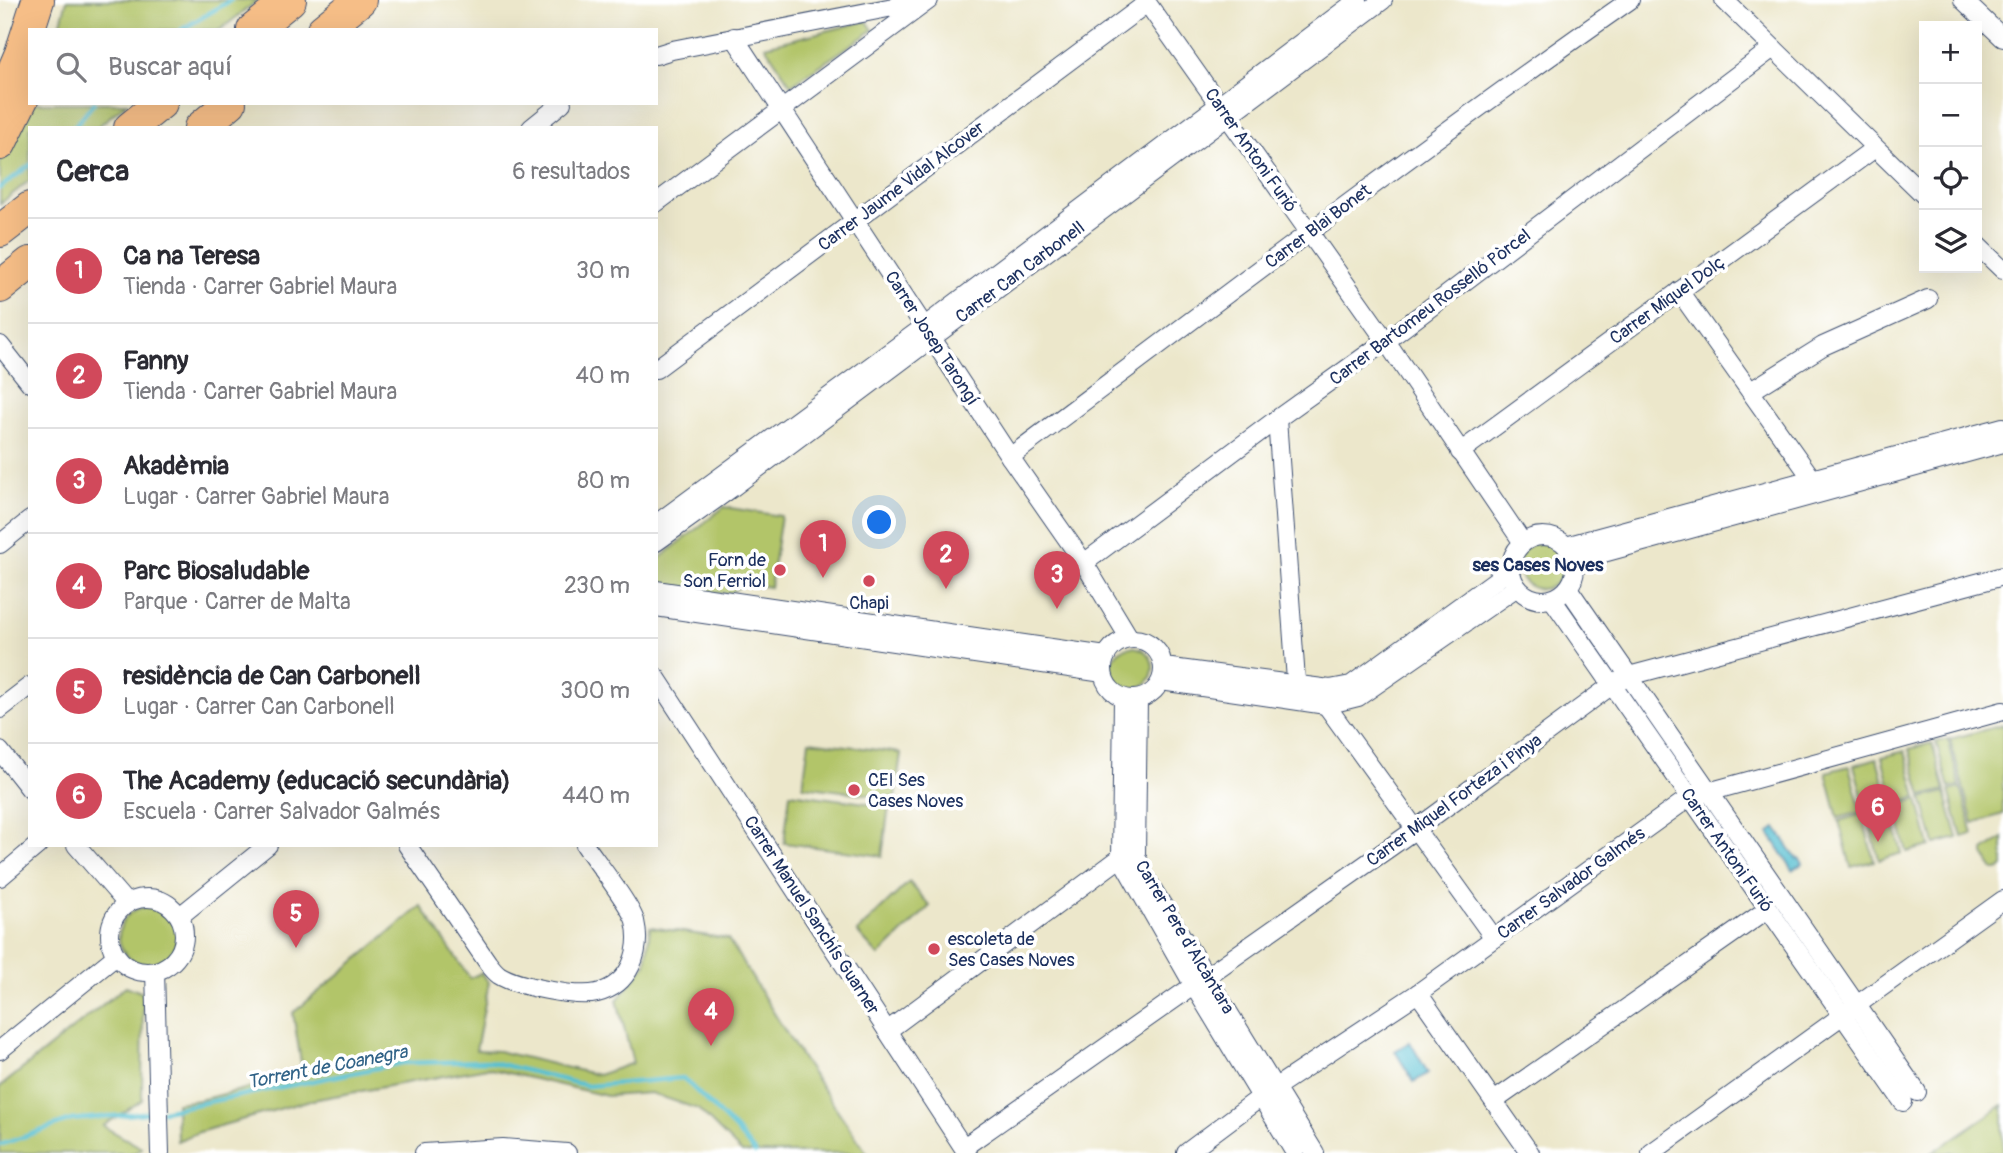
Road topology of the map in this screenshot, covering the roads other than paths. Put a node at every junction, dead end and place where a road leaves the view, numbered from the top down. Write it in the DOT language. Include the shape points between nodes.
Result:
graph roads {
  1 [pos="38,0"];
  2 [pos="58,0"];
  3 [pos="290,0"];
  4 [pos="360,0"];
  5 [pos="929,0"];
  6 [pos="1358,0"];
  7 [pos="1382,0"];
  8 [pos="1630,0"];
  9 [pos="1724,0"];
  10 [pos="1963,0"];
  11 [pos="1145,1"];
  12 [pos="29,28"];
  13 [pos="50,28"];
  14 [pos="255,28"];
  15 [pos="325,28"];
  16 [pos="28,31"];
  17 [pos="734,37"];
  18 [pos="2003,38"];
  19 [pos="1773,48"];
  20 [pos="658,55"];
  21 [pos="28,87"];
  22 [pos="0,102"];
  23 [pos="159,105"];
  24 [pos="228,105"];
  25 [pos="560,105"];
  26 [pos="780,110"];
  27 [pos="1223,111"];
  28 [pos="132,126"];
  29 [pos="202,126"];
  30 [pos="533,126"];
  31 [pos="0,145"];
  32 [pos="1875,148"];
  33 [pos="1919,190"];
  34 [pos="658,201"];
  35 [pos="28,210"];
  36 [pos="854,221"];
  37 [pos="0,231"];
  38 [pos="1308,233"];
  39 [pos="1982,250"];
  40 [pos="28,265"];
  41 [pos="2003,270"];
  42 [pos="0,286"];
  43 [pos="1679,291"];
  44 [pos="1928,299"];
  45 [pos="929,332"];
  46 [pos="1386,341"];
  47 [pos="0,345"];
  48 [pos="658,368"];
  49 [pos="28,380"];
  50 [pos="1751,391"];
  51 [pos="1277,419"];
  52 [pos="2003,427"];
  53 [pos="2003,443"];
  54 [pos="1460,452"];
  55 [pos="1010,457"];
  56 [pos="1817,486"];
  57 [pos="28,522"];
  58 [pos="658,523"];
  59 [pos="658,540"];
  60 [pos="1523,543"];
  61 [pos="0,544"];
  62 [pos="1570,553"];
  63 [pos="1084,563"];
  64 [pos="1511,569"];
  65 [pos="2003,576"];
  66 [pos="1517,587"];
  67 [pos="1568,588"];
  68 [pos="658,590"];
  69 [pos="1552,599"];
  70 [pos="658,607"];
  71 [pos="1130,639"];
  72 [pos="1104,664"];
  73 [pos="1163,674"];
  74 [pos="1629,676"];
  75 [pos="658,680"];
  76 [pos="1612,685"];
  77 [pos="28,688"];
  78 [pos="1297,693"];
  79 [pos="1130,698"];
  80 [pos="1326,705"];
  81 [pos="0,709"];
  82 [pos="2003,711"];
  83 [pos="0,751"];
  84 [pos="28,786"];
  85 [pos="1709,792"];
  86 [pos="1690,797"];
  87 [pos="1416,829"];
  88 [pos="36,847"];
  89 [pos="78,847"];
  90 [pos="266,847"];
  91 [pos="408,847"];
  92 [pos="586,847"];
  93 [pos="1128,856"];
  94 [pos="0,877"];
  95 [pos="2003,900"];
  96 [pos="127,904"];
  97 [pos="1768,908"];
  98 [pos="180,916"];
  99 [pos="1494,938"];
  100 [pos="116,956"];
  101 [pos="155,971"];
  102 [pos="1201,981"];
  103 [pos="1418,993"];
  104 [pos="1849,1010"];
  105 [pos="887,1031"];
  106 [pos="0,1050"];
  107 [pos="1268,1093"];
  108 [pos="1910,1097"];
  109 [pos="1494,1101"];
  110 [pos="160,1150"];
  111 [pos="500,1150"];
  112 [pos="966,1150"];
  113 [pos="424,1153"];
  114 [pos="567,1153"];
  115 [pos="1186,1153"];
  116 [pos="1296,1153"];
  117 [pos="1314,1153"];
  118 [pos="1530,1153"];
  119 [pos="1651,1153"];
  1 -- 12 [label="highway"];
  2 -- 13 [label="highway"];
  3 -- 14 [label="highway"];
  4 -- 15 [label="highway"];
  5 -- 17 [label="street"];
  5 -- 26 [label="street"];
  6 -- 27 [label="street"];
  7 -- 27 [label="street, Carrer Can Carbonell"];
  8 -- 38 [label="street, Carrer Blai Bonet"];
  9 -- 19 [label="street"];
  10 -- 18 [label="street"];
  11 -- 27 [label="street, Carrer Antoni Furió"];
  11 -- 36 [label="street, Carrer Jaume Vidal Alcover"];
  16 -- 22 [label="highway"];
  17 -- 20 [label="street"];
  17 -- 26 [label="street, Carrer Josep Tarongí"];
  19 -- 32 [label="street"];
  19 -- 46 [label="street, Carrer Bartomeu Rosselló Pòrcel"];
  21 -- 31 [label="highway"];
  23 -- 28 [label="highway"];
  24 -- 29 [label="highway"];
  25 -- 30 [label="street"];
  26 -- 34 [label="street"];
  26 -- 36 [label="street, Carrer Josep Tarongí"];
  27 -- 38 [label="street, Carrer Antoni Furió"];
  27 -- 45 [label="street, Carrer Can Carbonell"];
  32 -- 33 [label="street"];
  32 -- 43 [label="street, Carrer Miquel Dolç"];
  35 -- 37 [label="highway"];
  36 -- 45 [label="street, Carrer Josep Tarongí"];
  36 -- 48 [label="street, Carrer Jaume Vidal Alcover"];
  38 -- 46 [label="street, Carrer Antoni Furió"];
  38 -- 55 [label="street, Carrer Blai Bonet"];
  39 -- 41 [label="street"];
  40 -- 42 [label="highway"];
  43 -- 50 [label="street"];
  43 -- 54 [label="street, Carrer Miquel Dolç"];
  44 -- 50 [label="street" via="1823,346"];
  45 -- 55 [label="street, Carrer Josep Tarongí"];
  45 -- 58 [label="street"];
  45 -- 59 [label="street, Carrer Can Carbonell"];
  46 -- 51 [label="street, Carrer Bartomeu Rosselló Pòrcel"];
  46 -- 54 [label="street, Carrer Antoni Furió"];
  47 -- 49 [label="street"];
  50 -- 56 [label="street"];
  51 -- 63 [label="street, Carrer Bartomeu Rosselló Pòrcel"];
  51 -- 78 [label="street"];
  52 -- 56 [label="street"];
  53 -- 56 [label="street"];
  54 -- 60 [label="street, Carrer Antoni Furió"];
  55 -- 63 [label="street, Carrer Josep Tarongí"];
  56 -- 62 [label="street"];
  57 -- 61 [label="street"];
  60 -- 62 [label="street" via="1541,536 1558,540"];
  60 -- 64 [label="street"];
  62 -- 67 [label="street" via="1573,580"];
  63 -- 71 [label="street, Carrer Josep Tarongí"];
  64 -- 66 [label="street"];
  64 -- 78 [label="street" via="1350,685"];
  65 -- 74 [label="street, Carrer Miquel Forteza i Pinya"];
  66 -- 69 [label="street" via="1533,598"];
  66 -- 80 [label="street" via="1358,697"];
  67 -- 69 [label="street"];
  67 -- 74 [label="street, Carrer Antoni Furió"];
  68 -- 72 [label="street"];
  69 -- 76 [label="street, Carrer Antoni Furió"];
  70 -- 72 [label="street"];
  71 -- 72 [label="street" via="1112,648"];
  71 -- 73 [label="street" via="1155,648 1163,660"];
  72 -- 79 [label="street" via="1108,687"];
  73 -- 78 [label="street"];
  73 -- 79 [label="street" via="1150,695"];
  74 -- 76 [label="street, Carrer Miquel Forteza i Pinya"];
  74 -- 85 [label="street, Carrer Antoni Furió"];
  75 -- 105 [label="street, Carrer Manuel Sanchís Guarner"];
  76 -- 86 [label="street, Carrer Antoni Furió"];
  76 -- 87 [label="street, Carrer Miquel Forteza i Pinya"];
  77 -- 81 [label="street"];
  78 -- 80 [label="street"];
  79 -- 93 [label="street"];
  80 -- 87 [label="street"];
  82 -- 85 [label="street, Carrer Salvador Galmés"];
  83 -- 84 [label="street"];
  85 -- 86 [label="street, Carrer Salvador Galmés"];
  85 -- 104 [label="street, Carrer Antoni Furió"];
  86 -- 97 [label="street, Carrer Antoni Furió"];
  86 -- 99 [label="street, Carrer Salvador Galmés"];
  87 -- 99 [label="street"];
  87 -- 102 [label="street, Carrer Miquel Forteza i Pinya"];
  88 -- 94 [label="street"];
  89 -- 96 [label="street"];
  90 -- 98 [label="street"];
  91 -- 92 [label="street" via="499,975 580,995 613,986 638,951 635,919"];
  93 -- 102 [label="street, Carrer Pere d'Alcàntara" via="1144,875"];
  93 -- 105 [label="street"];
  95 -- 104 [label="street"];
  96 -- 98 [label="street" via="150,898 172,907"];
  96 -- 100 [label="street" via="112,922 111,945"];
  97 -- 104 [label="street, Carrer Antoni Furió"];
  97 -- 109 [label="street"];
  98 -- 101 [label="street" via="184,927 181,950 166,967"];
  99 -- 103 [label="street, Carrer Salvador Galmés"];
  100 -- 101 [label="street" via="133,970"];
  100 -- 106 [label="street"];
  101 -- 110 [label="street"];
  102 -- 107 [label="street, Carrer Pere d'Alcàntara"];
  102 -- 112 [label="street, Carrer Miquel Forteza i Pinya"];
  103 -- 107 [label="street, Carrer Salvador Galmés"];
  103 -- 109 [label="street"];
  104 -- 108 [label="street, Carrer Antoni Furió"];
  104 -- 119 [label="street"];
  105 -- 112 [label="street, Carrer Manuel Sanchís Guarner"];
  107 -- 115 [label="street, Carrer Salvador Galmés"];
  107 -- 116 [label="street"];
  107 -- 117 [label="street, Carrer Pere d'Alcàntara"];
  109 -- 118 [label="street"];
  111 -- 113 [label="street"];
  111 -- 114 [label="street"];
}
